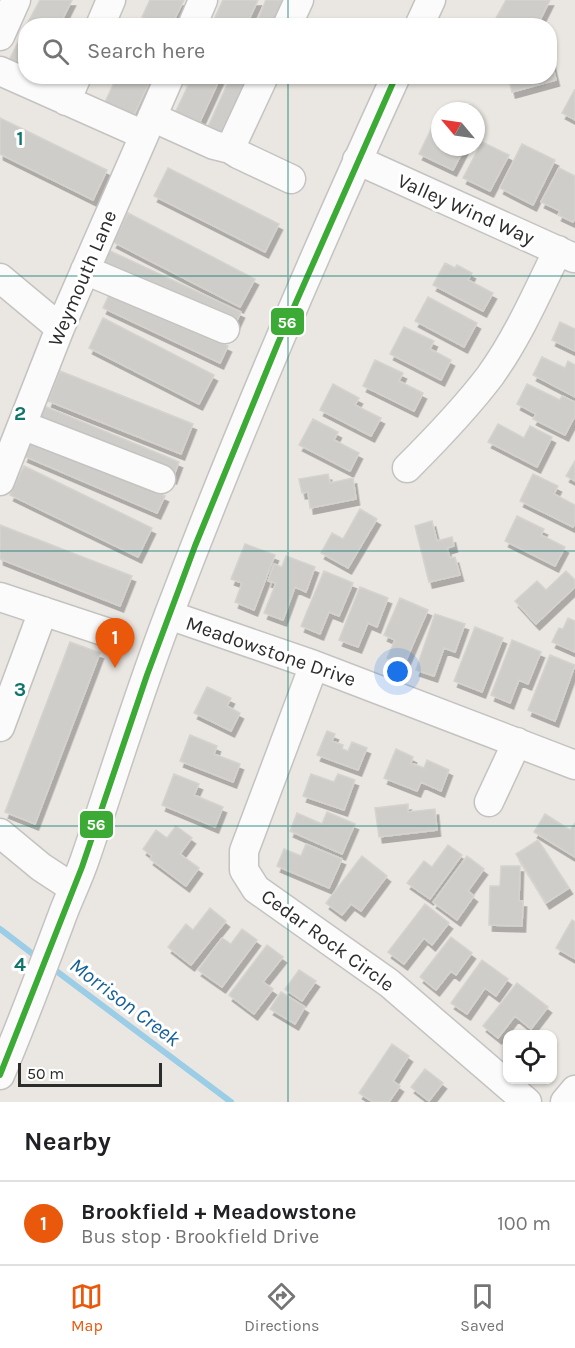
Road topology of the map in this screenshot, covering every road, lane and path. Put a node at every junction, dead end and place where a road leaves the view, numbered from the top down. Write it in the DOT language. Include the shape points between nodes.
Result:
graph roads {
  1 [pos="16,0"];
  2 [pos="111,0"];
  3 [pos="203,0"];
  4 [pos="299,0"];
  5 [pos="103,18"];
  6 [pos="195,18"];
  7 [pos="291,18"];
  8 [pos="0,36"];
  9 [pos="0,71"];
  10 [pos="18,75"];
  11 [pos="54,84"];
  12 [pos="166,84"];
  13 [pos="260,84"];
  14 [pos="392,84"];
  15 [pos="71,88"];
  16 [pos="148,126"];
  17 [pos="230,149"];
  18 [pos="357,160"];
  19 [pos="291,179"];
  20 [pos="566,254"];
  21 [pos="85,270"];
  22 [pos="0,278"];
  23 [pos="60,327"];
  24 [pos="225,330"];
  25 [pos="22,425"];
  26 [pos="407,468"];
  27 [pos="161,479"];
  28 [pos="0,481"];
  29 [pos="0,597"];
  30 [pos="43,611"];
  31 [pos="168,615"];
  32 [pos="112,634"];
  33 [pos="314,665"];
  34 [pos="0,727"];
  35 [pos="517,742"];
  36 [pos="575,765"];
  37 [pos="489,802"];
  38 [pos="0,833"];
  39 [pos="70,896"];
  40 [pos="9,1028"];
  41 [pos="0,1076"];
  42 [pos="575,1090"];
  43 [pos="527,1102"];
  44 [pos="565,1102"];
  1 -- 8 [label="street"];
  2 -- 5 [label="street"];
  3 -- 6 [label="street"];
  4 -- 7 [label="street"];
  9 -- 10 [label="street"];
  11 -- 15 [label="street"];
  12 -- 16 [label="street, Weymouth Lane"];
  13 -- 17 [label="street"];
  14 -- 18 [label="street"];
  15 -- 16 [label="street"];
  16 -- 17 [label="street"];
  16 -- 21 [label="street, Weymouth Lane"];
  17 -- 19 [label="street"];
  18 -- 20 [label="street, Valley Wind Way"];
  18 -- 31 [label="street" via="262,378"];
  20 -- 26 [label="street" via="490,375 454,420"];
  21 -- 23 [label="street, Weymouth Lane"];
  21 -- 24 [label="street"];
  22 -- 23 [label="street"];
  23 -- 25 [label="street, Weymouth Lane"];
  25 -- 27 [label="street"];
  25 -- 28 [label="street, Weymouth Lane"];
  29 -- 30 [label="street"];
  30 -- 32 [label="street"];
  30 -- 34 [label="street"];
  31 -- 33 [label="street, Meadowstone Drive"];
  31 -- 39 [label="street"];
  33 -- 35 [label="street, Meadowstone Drive"];
  33 -- 43 [label="street, Cedar Rock Circle" via="244,851 244,870 256,890 389,983"];
  35 -- 36 [label="street, Meadowstone Drive"];
  35 -- 37 [label="street"];
  38 -- 39 [label="street"];
  39 -- 40 [label="street"];
  40 -- 41 [label="street"];
  42 -- 44 [label="street"];
}
